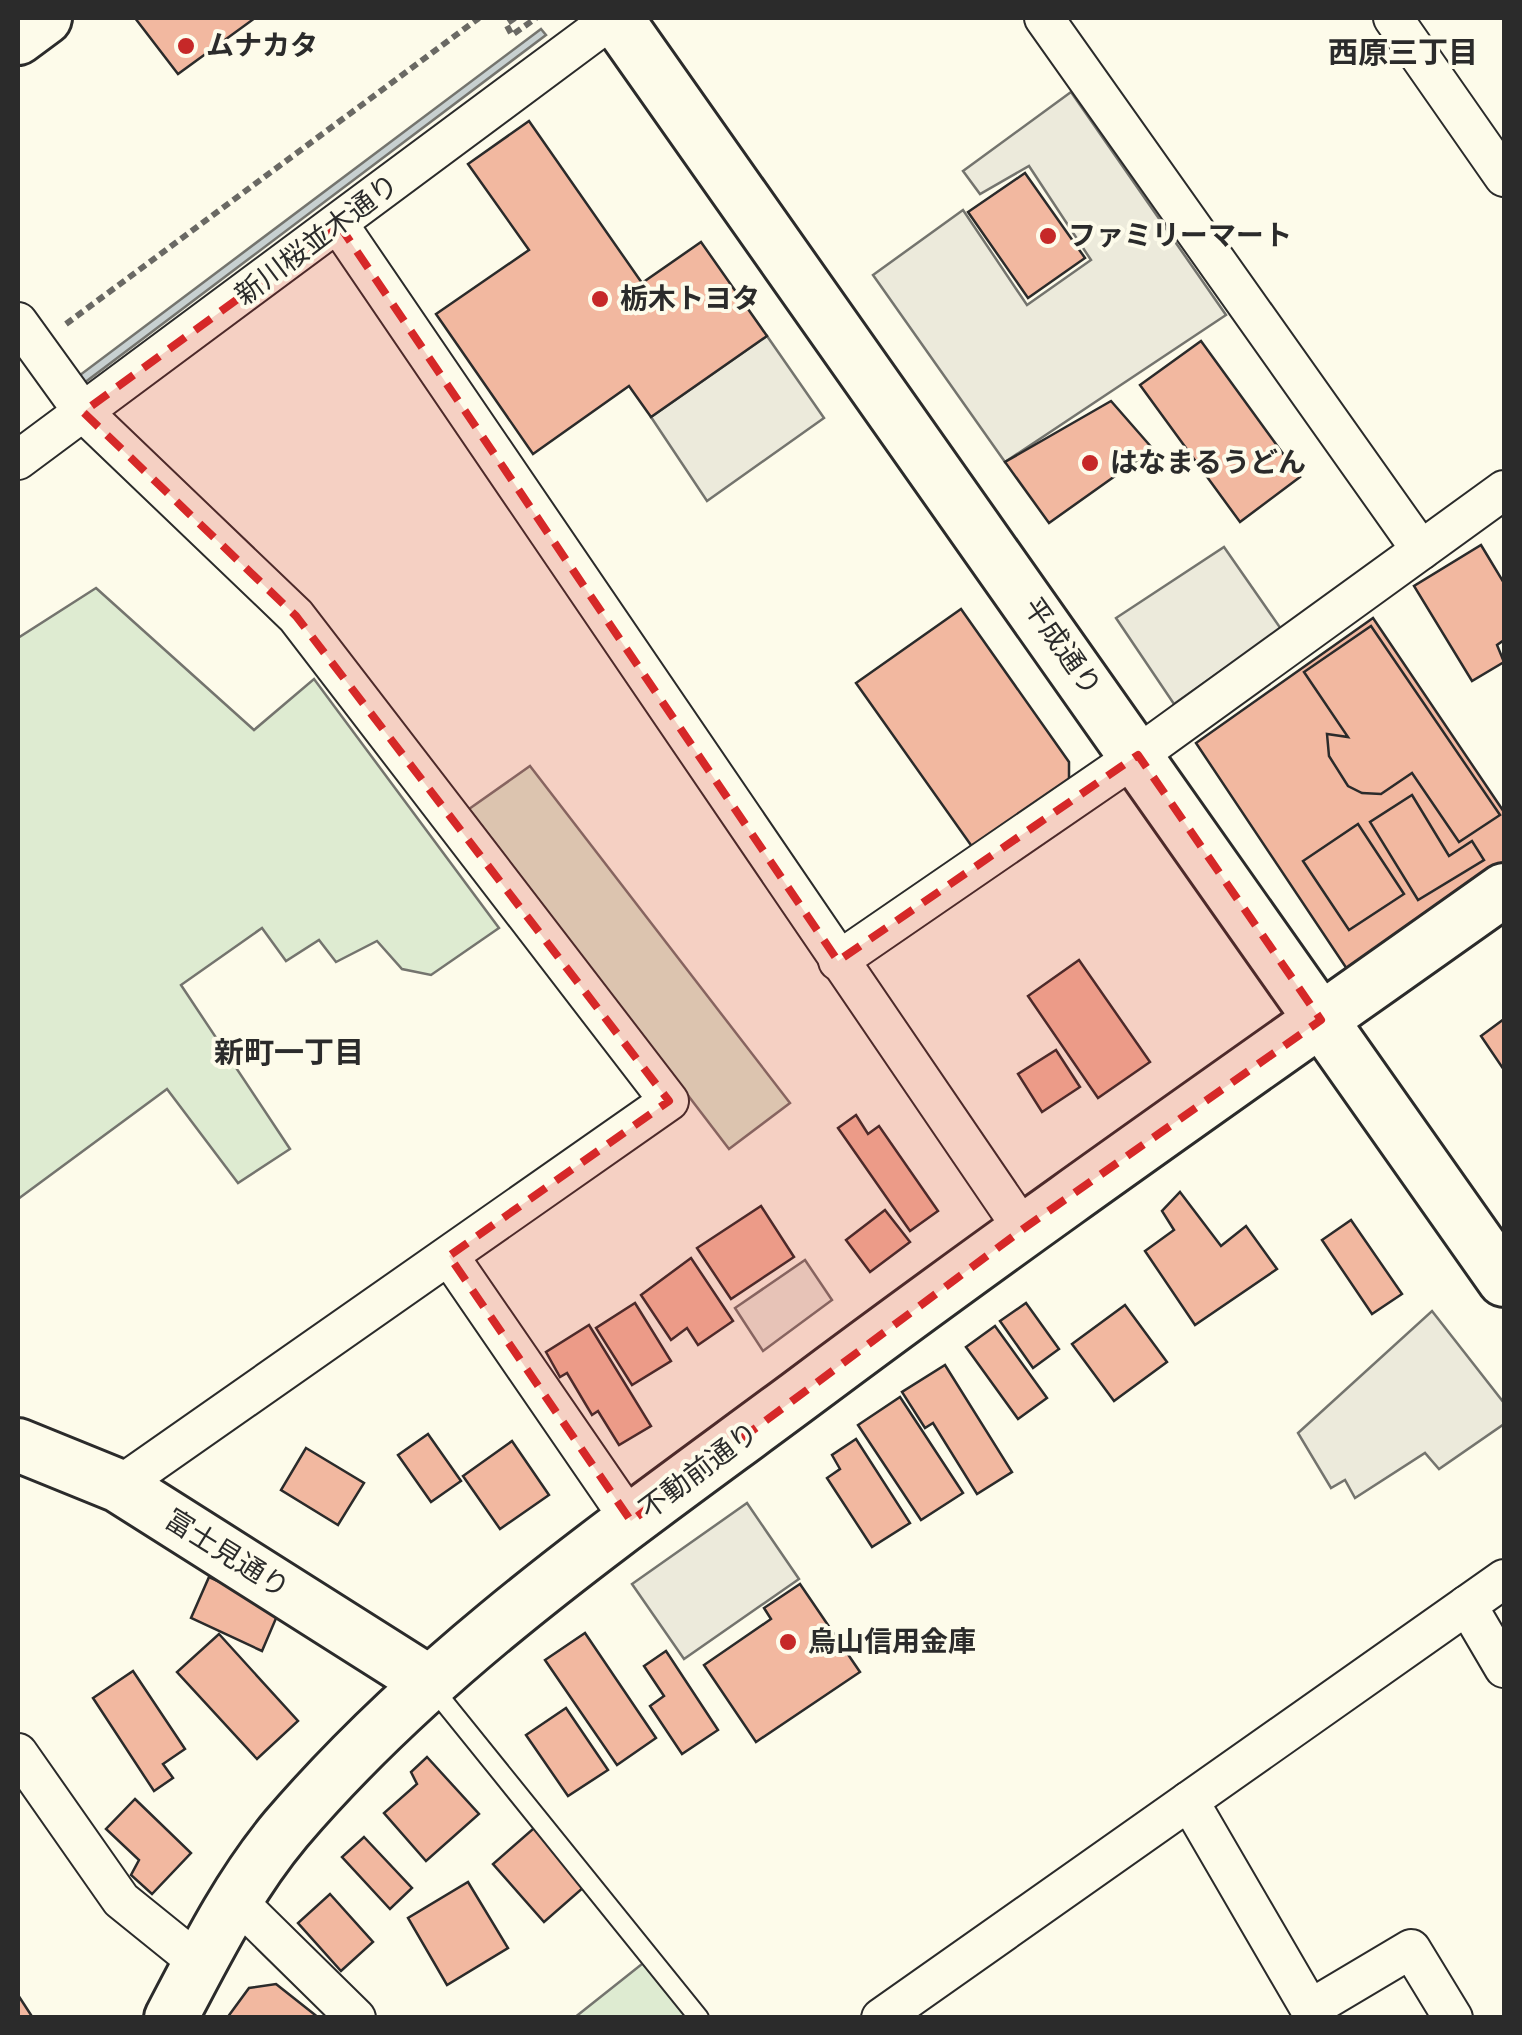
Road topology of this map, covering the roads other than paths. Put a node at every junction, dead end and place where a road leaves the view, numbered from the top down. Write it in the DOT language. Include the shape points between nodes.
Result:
graph roads {
  1 [pos="45,18"];
  2 [pos="615,18"];
  3 [pos="1044,18"];
  4 [pos="1393,18"];
  5 [pos="18,38"];
  6 [pos="1504,177"];
  7 [pos="339,225"];
  8 [pos="26,334"];
  9 [pos="83,412"];
  10 [pos="18,460"];
  11 [pos="1504,490"];
  12 [pos="1422,550"];
  13 [pos="1138,755"];
  14 [pos="1504,890"];
  15 [pos="838,961"];
  16 [pos="1322,1020"];
  17 [pos="1022,1229"];
  18 [pos="449,1256"];
  19 [pos="1504,1280"];
  20 [pos="18,1445"];
  21 [pos="119,1486"];
  22 [pos="631,1522"];
  23 [pos="1504,1579"];
  24 [pos="1468,1605"];
  25 [pos="1504,1668"];
  26 [pos="427,1682"];
  27 [pos="18,1753"];
  28 [pos="1189,1801"];
  29 [pos="236,1900"];
  30 [pos="199,1963"];
  31 [pos="171,2018"];
  32 [pos="356,2018"];
  33 [pos="699,2018"];
  34 [pos="882,2018"];
  35 [pos="1453,2018"];
  1 -- 5 [label="street"];
  2 -- 7 [label="street, 新川桜並木通り"];
  2 -- 13 [label="street, 平成通り"];
  3 -- 12 [label="street"];
  4 -- 6 [label="street"];
  7 -- 9 [label="street, 新川桜並木通り"];
  7 -- 15 [label="street"];
  8 -- 9 [label="street"];
  9 -- 10 [label="street, 新川桜並木通り"];
  9 -- 18 [label="street" via="296,616 669,1101"];
  11 -- 12 [label="street"];
  12 -- 13 [label="street"];
  13 -- 15 [label="street"];
  13 -- 16 [label="street, 平成通り"];
  14 -- 16 [label="street, 不動前通り"];
  15 -- 17 [label="street"];
  16 -- 17 [label="street, 不動前通り"];
  16 -- 19 [label="street, 平成通り"];
  17 -- 22 [label="street, 不動前通り"];
  18 -- 21 [label="street"];
  18 -- 22 [label="street"];
  20 -- 21 [label="street, 富士見通り"];
  21 -- 26 [label="street, 富士見通り"];
  22 -- 26 [label="street, 不動前通り"];
  23 -- 24 [label="street"];
  24 -- 25 [label="street"];
  24 -- 28 [label="street"];
  26 -- 29 [label="street, 不動前通り" via="285,1830"];
  26 -- 33 [label="lane"];
  27 -- 30 [label="street" via="122,1900"];
  28 -- 34 [label="street"];
  28 -- 35 [label="street" via="1310,2009 1411,1949"];
  29 -- 30 [label="street, 不動前通り"];
  29 -- 32 [label="street"];
  30 -- 31 [label="street, 不動前通り"];
}
